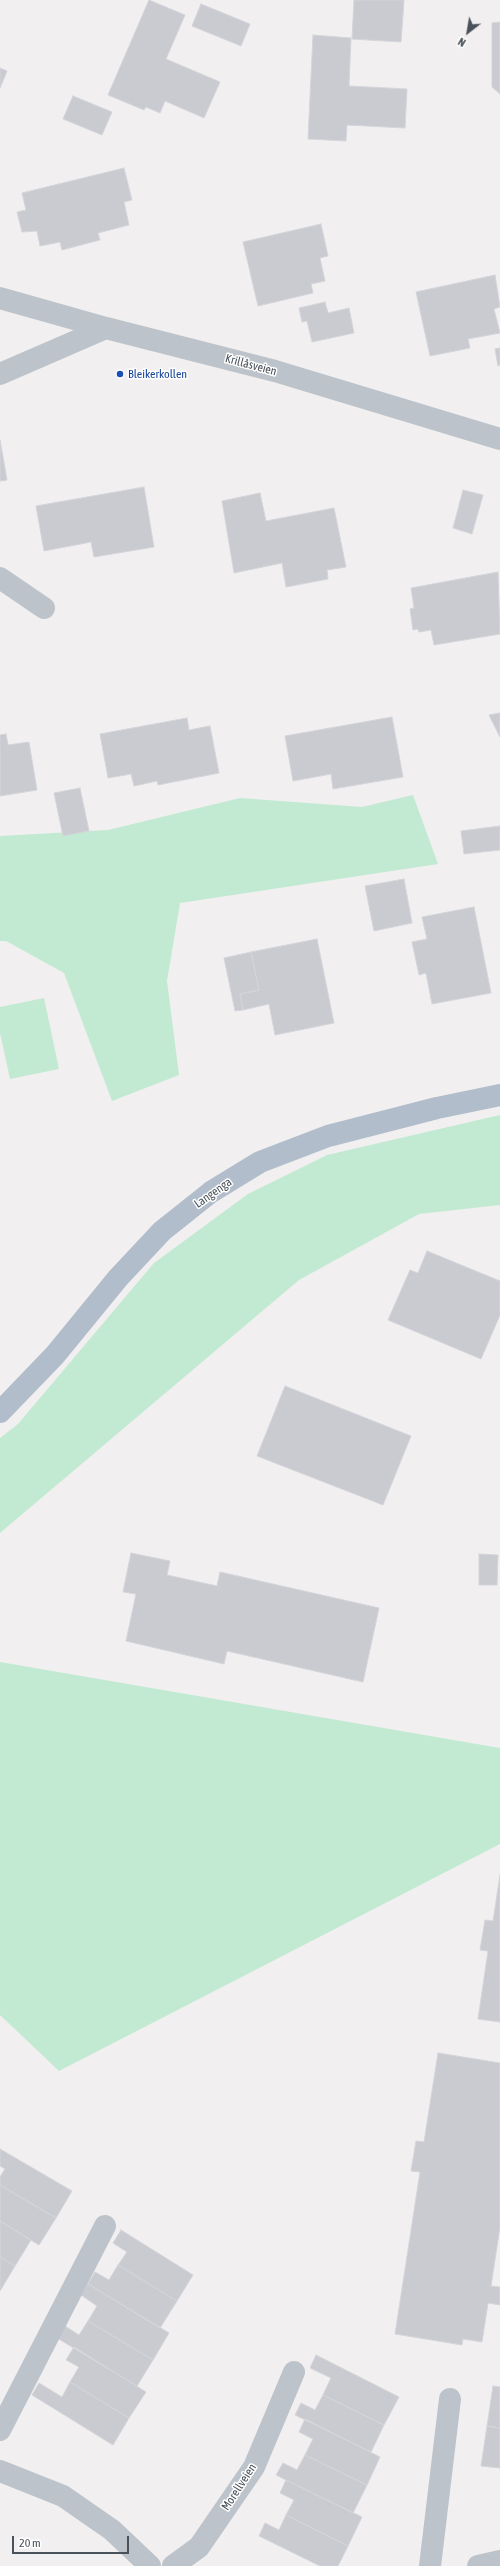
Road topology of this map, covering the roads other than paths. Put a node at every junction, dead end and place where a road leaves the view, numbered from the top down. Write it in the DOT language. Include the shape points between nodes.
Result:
graph roads {
  1 [pos="0,298"];
  2 [pos="106,328"];
  3 [pos="0,374"];
  4 [pos="500,439"];
  5 [pos="0,578"];
  6 [pos="44,608"];
  7 [pos="500,1095"];
  8 [pos="0,1412"];
  9 [pos="105,2226"];
  10 [pos="294,2372"];
  11 [pos="450,2399"];
  12 [pos="0,2430"];
  13 [pos="0,2471"];
  14 [pos="500,2561"];
  15 [pos="150,2566"];
  16 [pos="173,2566"];
  17 [pos="430,2566"];
  18 [pos="478,2566"];
  1 -- 2 [label="street, Krillåsveien"];
  2 -- 3 [label="street"];
  2 -- 4 [label="street, Krillåsveien" via="275,371"];
  5 -- 6 [label="street"];
  7 -- 8 [label="main road, Langenga" via="328,1136 260,1162 211,1192 162,1231 118,1278 55,1355"];
  9 -- 12 [label="street"];
  10 -- 16 [label="street, Morellveien" via="254,2467 199,2547"];
  11 -- 17 [label="street"];
  13 -- 15 [label="street" via="63,2496 112,2530"];
  14 -- 18 [label="street"];
}
